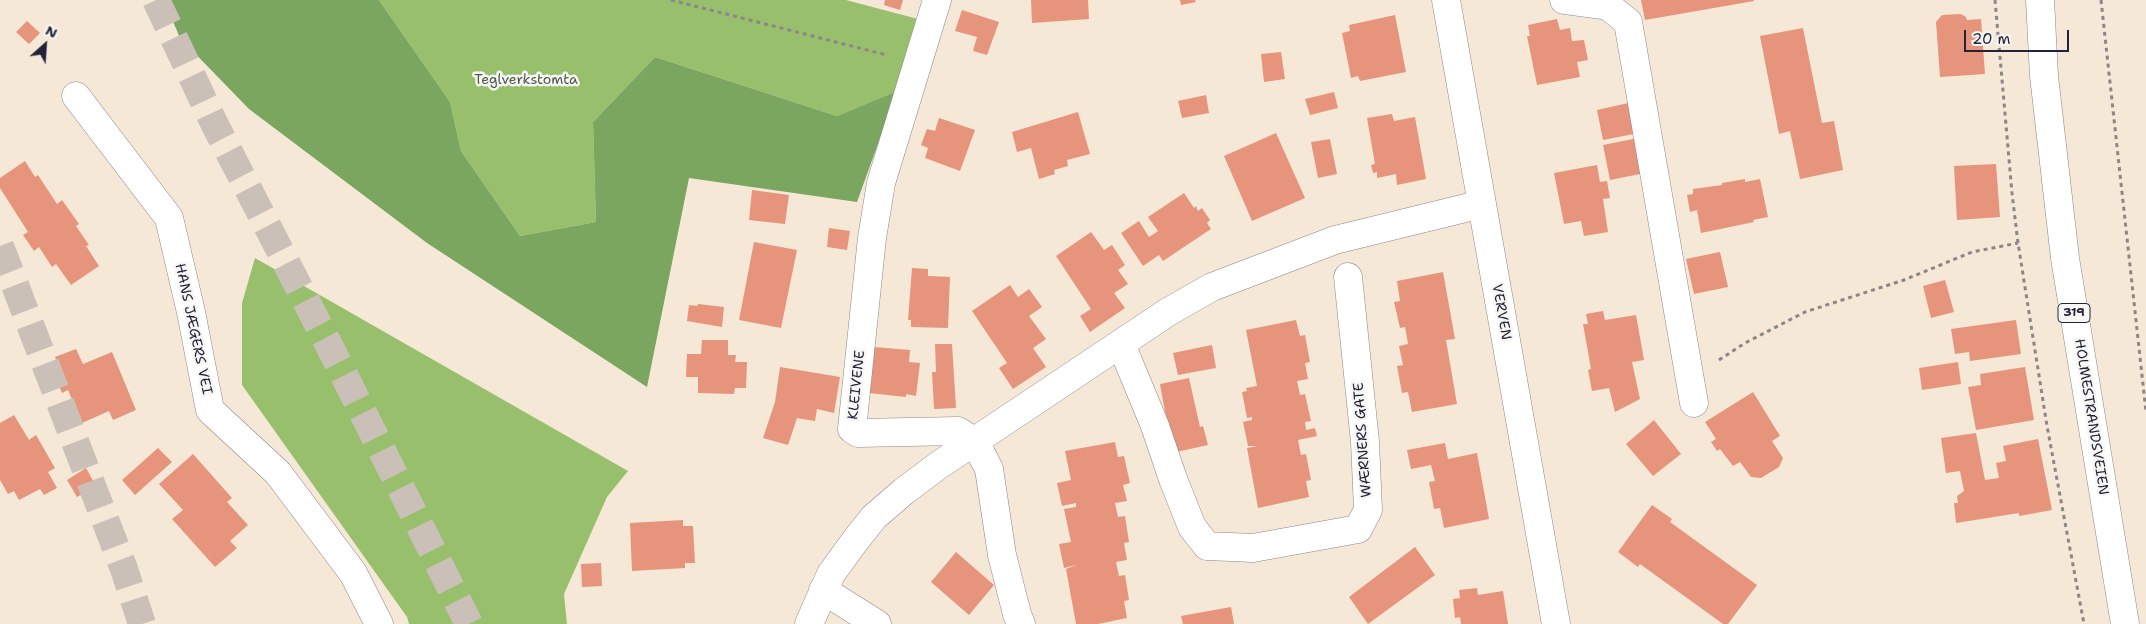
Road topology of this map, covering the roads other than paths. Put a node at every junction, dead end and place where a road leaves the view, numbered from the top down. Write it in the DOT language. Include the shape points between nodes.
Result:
graph roads {
  1 [pos="938,0"];
  2 [pos="1446,0"];
  3 [pos="1564,0"];
  4 [pos="2040,0"];
  5 [pos="76,96"];
  6 [pos="1482,204"];
  7 [pos="1348,277"];
  8 [pos="1121,344"];
  9 [pos="1692,392"];
  10 [pos="975,442"];
  11 [pos="827,582"];
  12 [pos="379,624"];
  13 [pos="809,624"];
  14 [pos="876,624"];
  15 [pos="1021,624"];
  16 [pos="1556,624"];
  17 [pos="2125,624"];
  1 -- 10 [label="street, KLEIVENE" via="881,183 852,429 858,433 958,431"];
  2 -- 6 [label="street, VERVEN"];
  3 -- 9 [label="street" via="1608,6 1628,22"];
  4 -- 17 [label="street, HOLMESTRANDSVEIEN / 319" via="2044,76 2065,258"];
  5 -- 12 [label="street, HANS JÆGERS VEI" via="169,218 210,410 278,473 352,573"];
  6 -- 8 [label="street" via="1336,240 1212,287"];
  6 -- 16 [label="street, VERVEN"];
  7 -- 8 [label="street, WÆRNERS GATE" via="1365,442 1368,510 1358,528 1253,548 1207,546 1192,527"];
  8 -- 10 [label="street"];
  10 -- 11 [label="street" via="932,470 874,517"];
  10 -- 15 [label="street" via="989,469 1002,555"];
  11 -- 13 [label="street"];
  11 -- 14 [label="street"];
}
